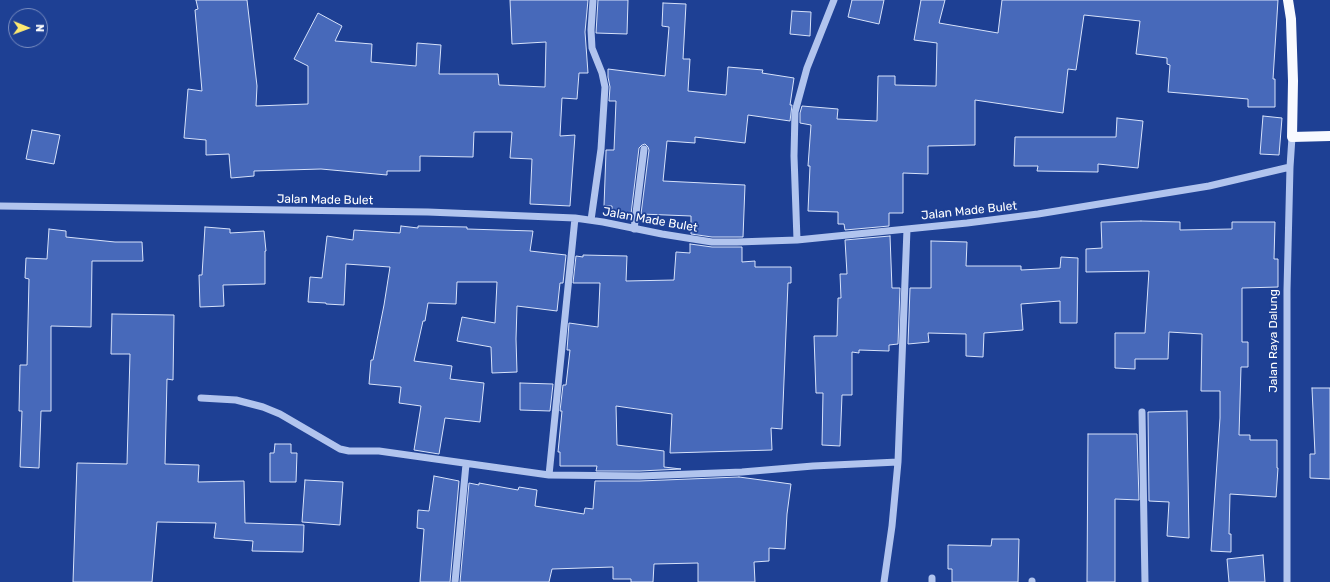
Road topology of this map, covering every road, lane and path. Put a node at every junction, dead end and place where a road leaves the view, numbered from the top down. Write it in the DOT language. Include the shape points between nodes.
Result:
graph roads {
  1 [pos="592,0"];
  2 [pos="834,0"];
  3 [pos="1288,0"];
  4 [pos="1330,136"];
  5 [pos="1292,137"];
  6 [pos="644,149"];
  7 [pos="1290,167"];
  8 [pos="0,206"];
  9 [pos="0,212"];
  10 [pos="575,218"];
  11 [pos="591,220"];
  12 [pos="634,229"];
  13 [pos="907,229"];
  14 [pos="797,240"];
  15 [pos="201,398"];
  16 [pos="1142,412"];
  17 [pos="898,462"];
  18 [pos="466,464"];
  19 [pos="549,475"];
  20 [pos="455,582"];
  21 [pos="884,582"];
  22 [pos="1145,582"];
  23 [pos="1287,582"];
  1 -- 11 [label="street" via="592,48 605,87 601,149"];
  2 -- 14 [label="street" via="807,68 795,112"];
  3 -- 5 [label="main road" via="1293,81"];
  4 -- 5 [label="main road"];
  5 -- 7 [label="street, Jalan Raya Dalung"];
  6 -- 12 [label="street"];
  7 -- 13 [label="street, Jalan Made Bulet" via="1209,186 1092,206"];
  7 -- 23 [label="street, Jalan Raya Dalung" via="1287,290"];
  8 -- 9 [label="street"];
  8 -- 10 [label="street, Jalan Made Bulet" via="428,212"];
  10 -- 11 [label="street, Jalan Made Bulet"];
  10 -- 19 [label="street"];
  11 -- 12 [label="street, Jalan Made Bulet"];
  12 -- 14 [label="street, Jalan Made Bulet" via="712,242"];
  13 -- 14 [label="street, Jalan Made Bulet"];
  13 -- 17 [label="street"];
  15 -- 18 [label="street" via="236,400 263,406 340,449 379,451"];
  16 -- 22 [label="street"];
  17 -- 19 [label="street" via="640,476"];
  17 -- 21 [label="street"];
  18 -- 19 [label="street"];
  18 -- 20 [label="street"];
}
